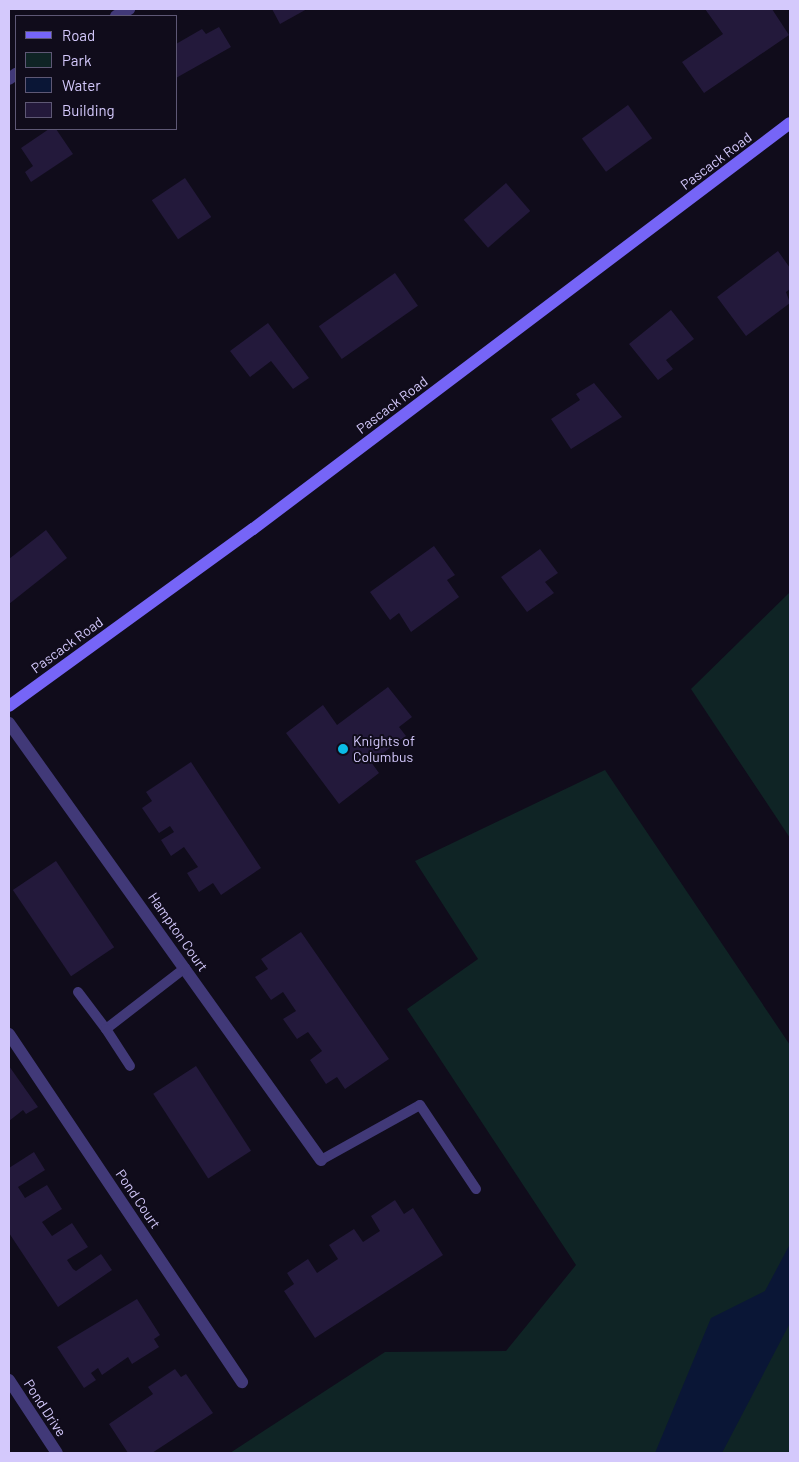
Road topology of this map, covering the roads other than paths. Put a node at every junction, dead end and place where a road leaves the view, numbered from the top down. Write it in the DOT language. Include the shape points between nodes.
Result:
graph roads {
  1 [pos="129,9"];
  2 [pos="118,15"];
  3 [pos="790,124"];
  4 [pos="9,706"];
  5 [pos="9,723"];
  6 [pos="185,968"];
  7 [pos="78,992"];
  8 [pos="106,1029"];
  9 [pos="9,1034"];
  10 [pos="130,1066"];
  11 [pos="321,1160"];
  12 [pos="476,1189"];
  13 [pos="9,1380"];
  14 [pos="242,1382"];
  15 [pos="57,1453"];
  1 -- 2 [label="street"];
  3 -- 4 [label="main road, Pascack Road" via="253,529"];
  5 -- 6 [label="street, Hampton Court"];
  6 -- 8 [label="lane"];
  6 -- 11 [label="street, Hampton Court"];
  7 -- 8 [label="lane"];
  8 -- 10 [label="lane"];
  9 -- 14 [label="street, Pond Court"];
  11 -- 12 [label="lane" via="420,1105"];
  13 -- 15 [label="street, Pond Drive"];
}
